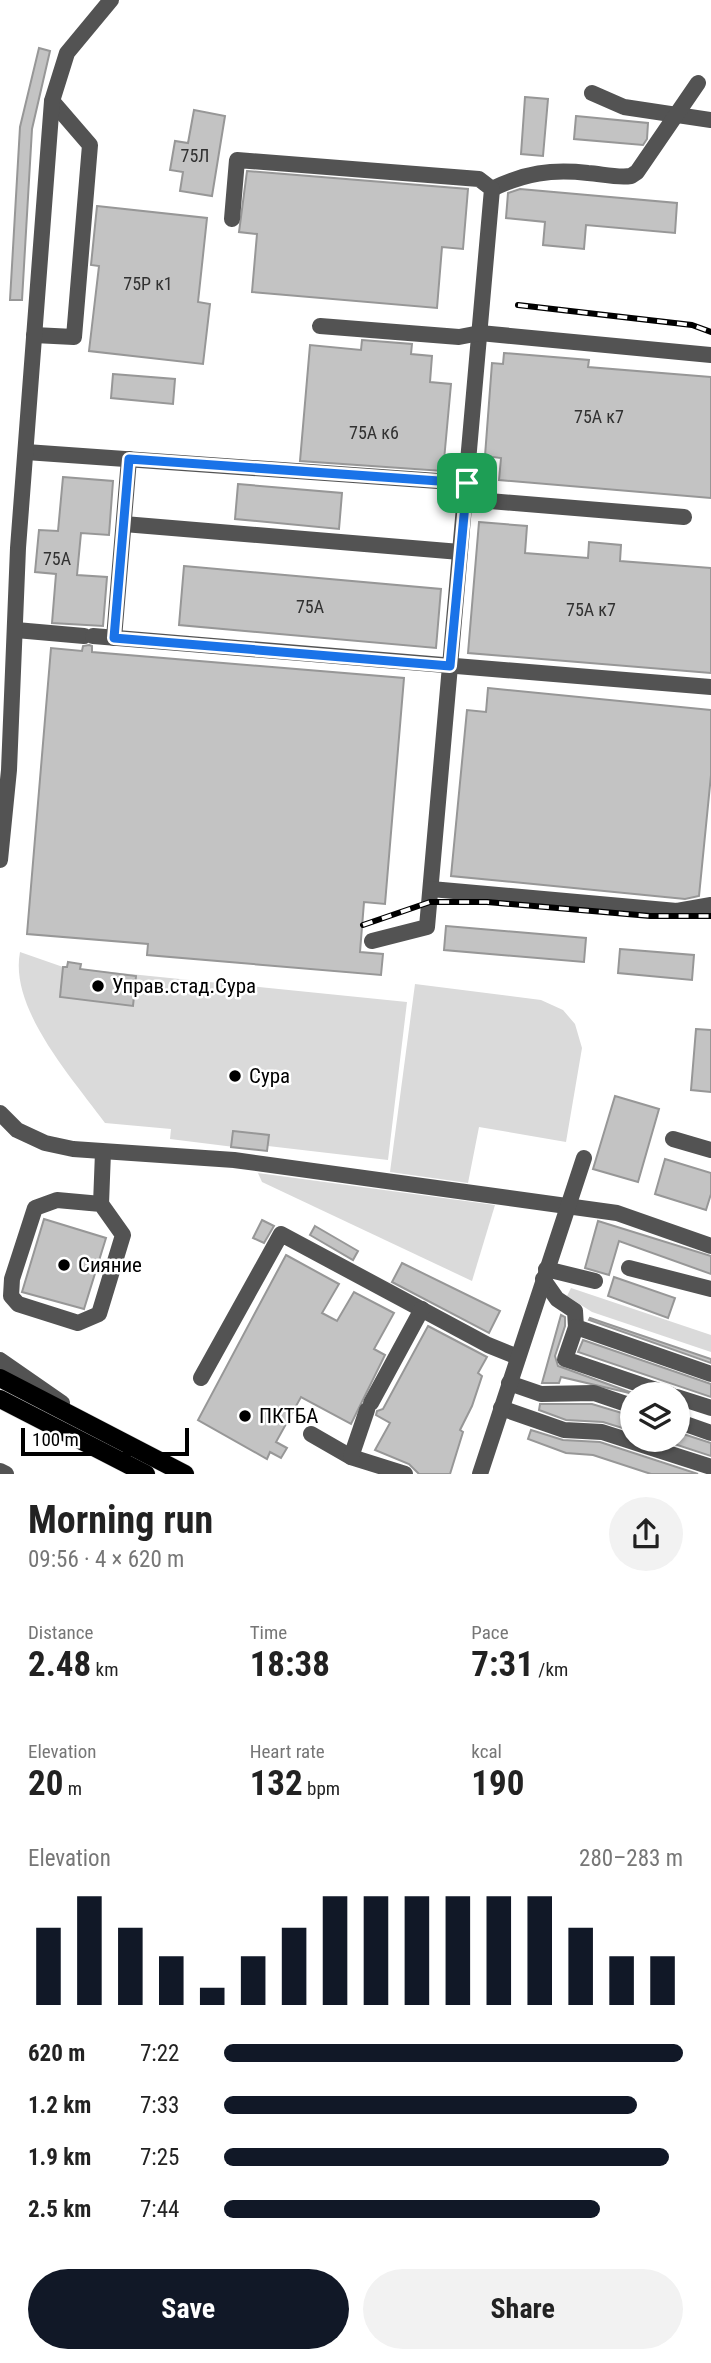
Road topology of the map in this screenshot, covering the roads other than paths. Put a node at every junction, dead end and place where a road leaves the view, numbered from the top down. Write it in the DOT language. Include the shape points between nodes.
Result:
graph roads {
  1 [pos="111,0"];
  2 [pos="698,83"];
  3 [pos="592,93"];
  4 [pos="51,101"];
  5 [pos="676,113"];
  6 [pos="711,120"];
  7 [pos="492,189"];
  8 [pos="232,219"];
  9 [pos="320,326"];
  10 [pos="480,333"];
  11 [pos="34,335"];
  12 [pos="711,355"];
  13 [pos="26,452"];
  14 [pos="129,459"];
  15 [pos="466,491"];
  16 [pos="684,517"];
  17 [pos="124,524"];
  18 [pos="460,552"];
  19 [pos="16,630"];
  20 [pos="114,638"];
  21 [pos="450,666"];
  22 [pos="711,687"];
  23 [pos="0,860"];
  24 [pos="431,889"];
  25 [pos="711,905"];
  26 [pos="372,941"];
  27 [pos="0,1113"];
  28 [pos="673,1139"];
  29 [pos="711,1150"];
  30 [pos="103,1152"];
  31 [pos="584,1158"];
  32 [pos="101,1204"];
  33 [pos="566,1207"];
  34 [pos="711,1245"];
  35 [pos="629,1268"];
  36 [pos="545,1274"];
  37 [pos="595,1281"];
  38 [pos="711,1289"];
  39 [pos="422,1309"];
  40 [pos="576,1327"];
  41 [pos="518,1357"];
  42 [pos="0,1360"];
  43 [pos="711,1374"];
  44 [pos="0,1378"];
  45 [pos="201,1378"];
  46 [pos="633,1382"];
  47 [pos="509,1383"];
  48 [pos="0,1399"];
  49 [pos="690,1401"];
  50 [pos="620,1402"];
  51 [pos="501,1408"];
  52 [pos="711,1408"];
  53 [pos="0,1409"];
  54 [pos="93,1425"];
  55 [pos="690,1426"];
  56 [pos="711,1433"];
  57 [pos="311,1434"];
  58 [pos="85,1442"];
  59 [pos="351,1457"];
  60 [pos="711,1467"];
  61 [pos="0,1471"];
  62 [pos="6,1474"];
  63 [pos="146,1474"];
  64 [pos="185,1474"];
  65 [pos="405,1474"];
  66 [pos="480,1474"];
  1 -- 4 [label="street" via="67,53"];
  2 -- 5 [label="street"];
  3 -- 5 [label="street" via="624,107"];
  4 -- 11 [label="street"];
  4 -- 11 [label="street" via="90,145 74,337"];
  5 -- 6 [label="street"];
  5 -- 7 [label="street" via="631,176 537,172"];
  7 -- 8 [label="street" via="479,179 237,160"];
  7 -- 10 [label="street"];
  9 -- 10 [label="street" via="459,337"];
  10 -- 12 [label="street"];
  10 -- 15 [label="street"];
  11 -- 13 [label="street"];
  13 -- 14 [label="street"];
  13 -- 19 [label="street"];
  14 -- 15 [label="street"];
  14 -- 17 [label="street"];
  15 -- 16 [label="street"];
  15 -- 18 [label="street"];
  17 -- 18 [label="street"];
  17 -- 20 [label="street"];
  18 -- 21 [label="street"];
  19 -- 20 [label="street"];
  19 -- 23 [label="street"];
  20 -- 21 [label="street"];
  21 -- 22 [label="street"];
  21 -- 24 [label="street"];
  24 -- 25 [label="street" via="677,911"];
  24 -- 26 [label="street" via="427,927"];
  27 -- 30 [label="street" via="17,1130 44,1143"];
  28 -- 29 [label="street"];
  30 -- 32 [label="street"];
  30 -- 33 [label="street" via="234,1160 484,1191"];
  31 -- 33 [label="street"];
  32 -- 32 [label="street" via="123,1236 99,1314 78,1323 18,1304 12,1296 12,1279 34,1208 57,1200"];
  33 -- 34 [label="street" via="617,1213"];
  33 -- 36 [label="street"];
  35 -- 38 [label="street"];
  36 -- 37 [label="street"];
  36 -- 40 [label="street" via="557,1299 575,1311"];
  36 -- 41 [label="street"];
  39 -- 41 [label="street"];
  39 -- 45 [label="street" via="281,1234"];
  39 -- 59 [label="street" via="369,1407"];
  40 -- 43 [label="street"];
  40 -- 46 [label="street" via="565,1359"];
  41 -- 47 [label="street"];
  42 -- 54 [label="street"];
  44 -- 54 [label="main road"];
  47 -- 50 [label="street" via="541,1394 594,1394"];
  47 -- 51 [label="street"];
  48 -- 58 [label="main road"];
  49 -- 52 [label="street"];
  51 -- 60 [label="street" via="564,1430 602,1432"];
  51 -- 66 [label="street"];
  53 -- 58 [label="street"];
  54 -- 64 [label="main road"];
  55 -- 56 [label="street"];
  57 -- 59 [label="street"];
  58 -- 63 [label="main road"];
  59 -- 65 [label="street"];
  61 -- 62 [label="street"];
}
